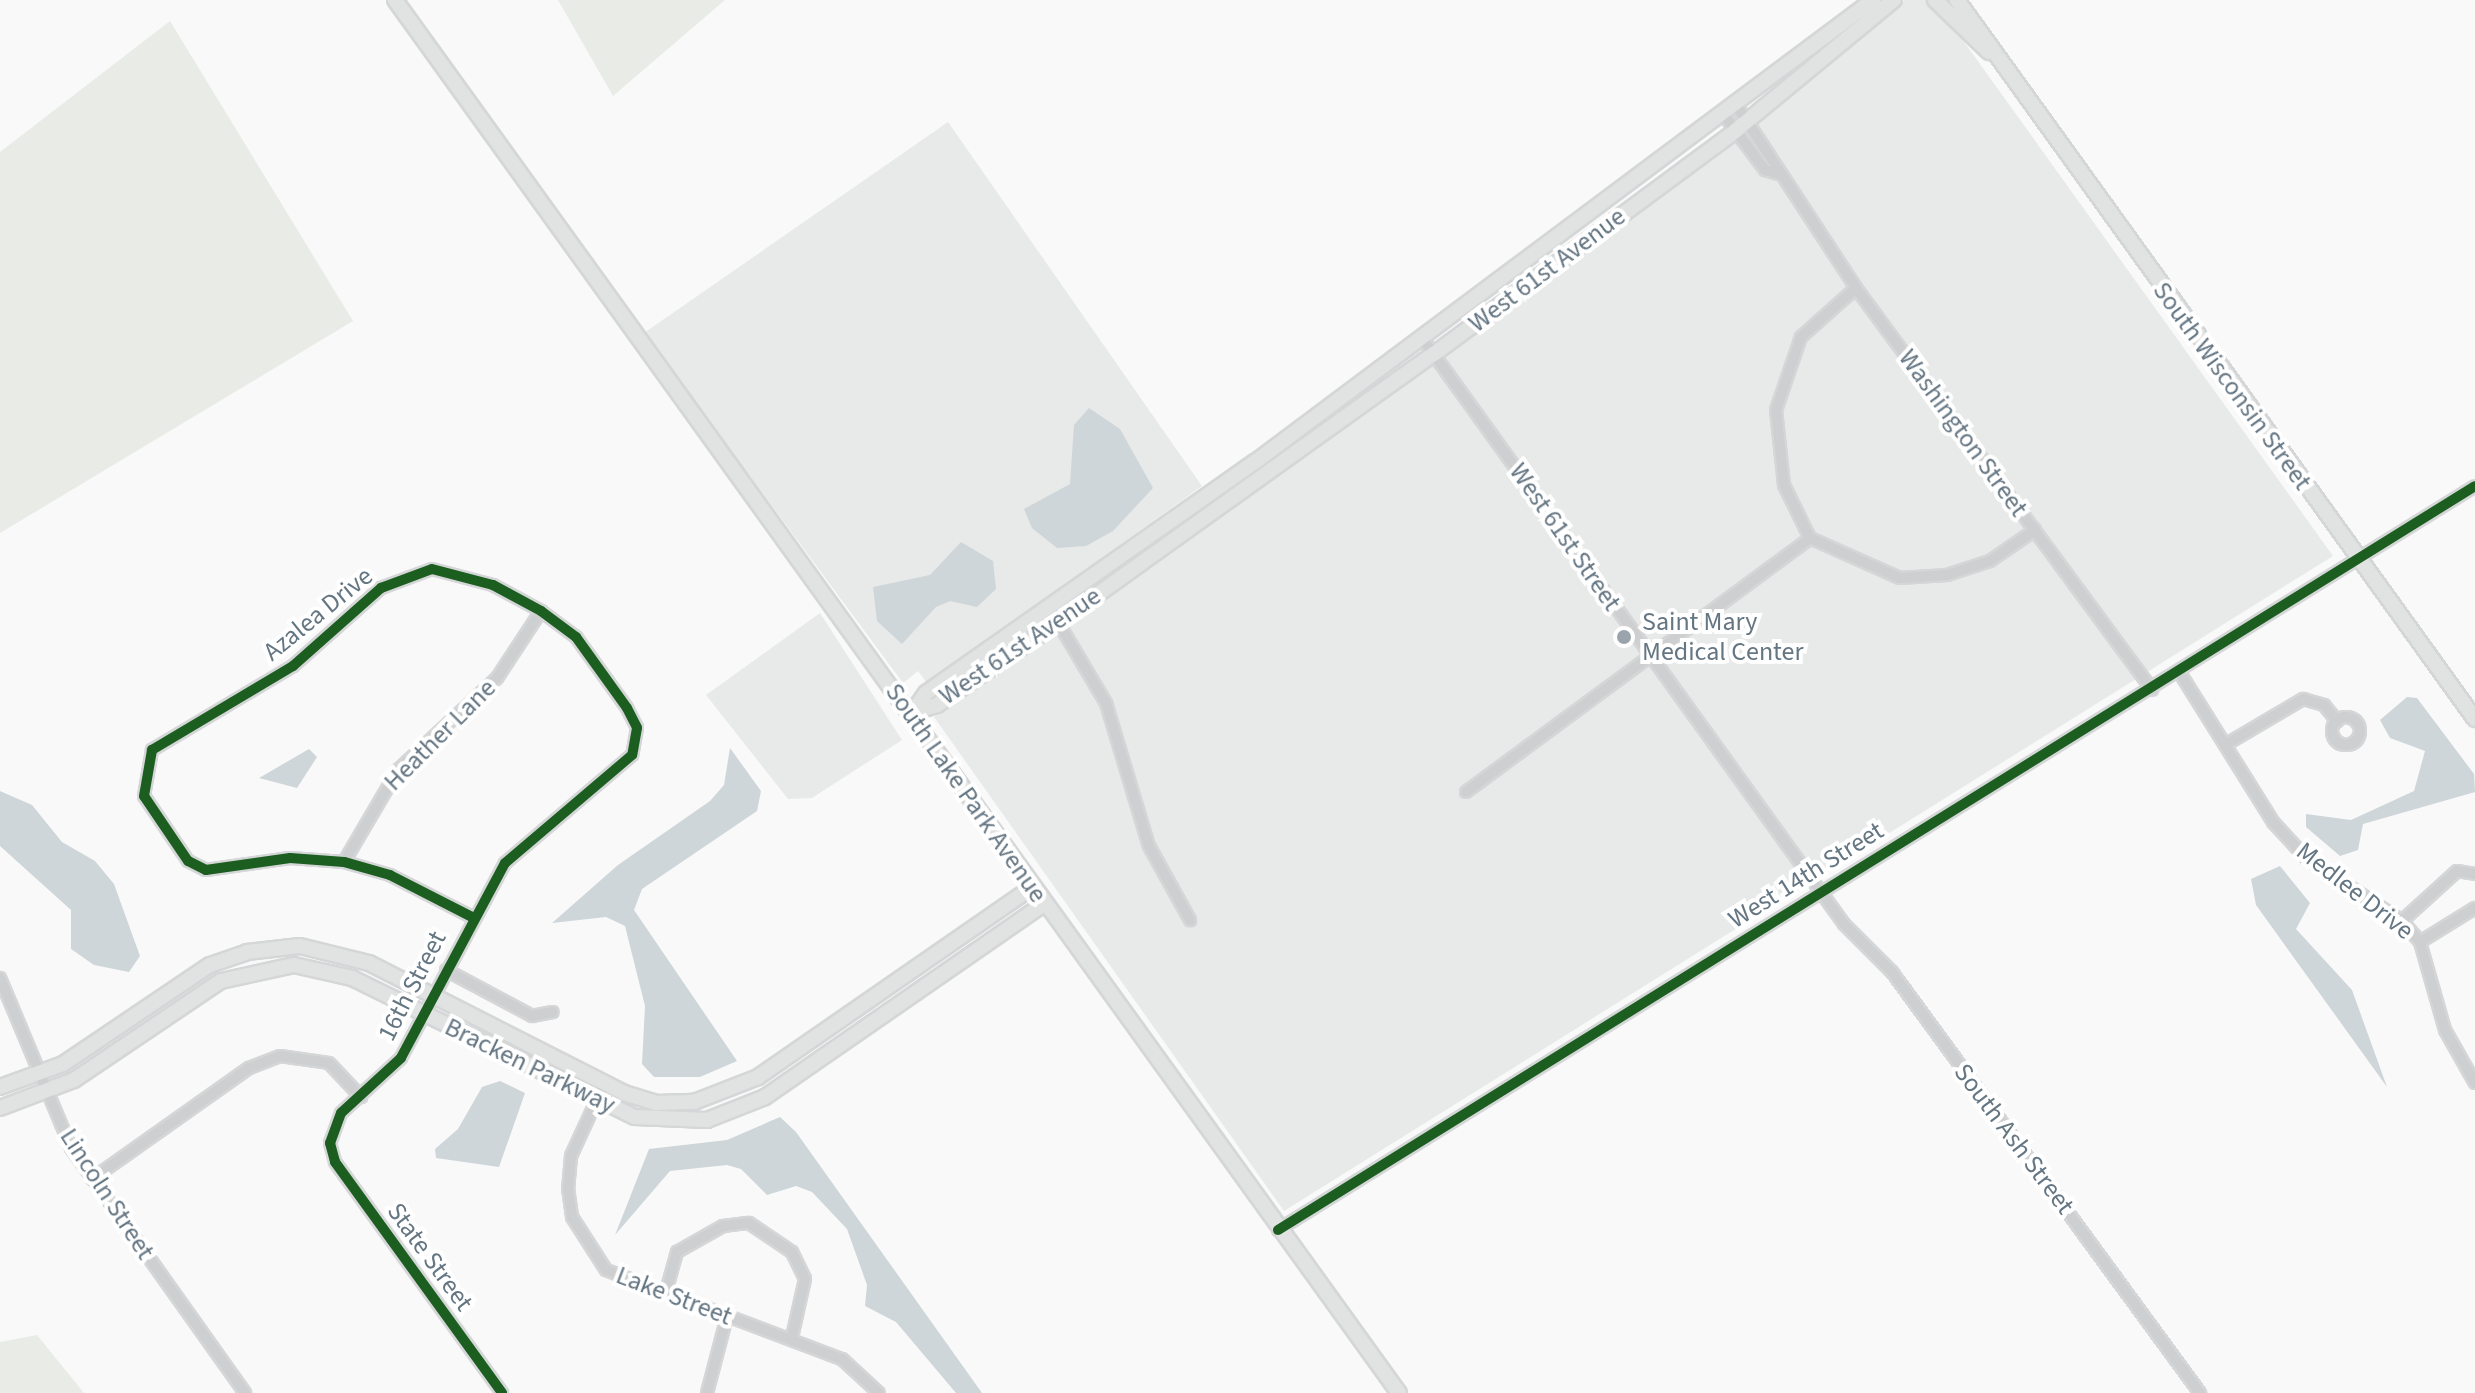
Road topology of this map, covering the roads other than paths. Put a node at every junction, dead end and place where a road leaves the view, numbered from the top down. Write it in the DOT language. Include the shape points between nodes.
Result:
graph roads {
  1 [pos="395,0"];
  2 [pos="1873,0"];
  3 [pos="1894,0"];
  4 [pos="1935,0"];
  5 [pos="1957,0"];
  6 [pos="1989,52"];
  7 [pos="1731,110"];
  8 [pos="1748,121"];
  9 [pos="1735,131"];
  10 [pos="1778,174"];
  11 [pos="1856,288"];
  12 [pos="1422,338"];
  13 [pos="1434,354"];
  14 [pos="2475,486"];
  15 [pos="2035,530"];
  16 [pos="1810,538"];
  17 [pos="2358,559"];
  18 [pos="1048,605"];
  19 [pos="541,611"];
  20 [pos="1059,622"];
  21 [pos="1649,658"];
  22 [pos="2180,673"];
  23 [pos="2152,690"];
  24 [pos="911,713"];
  25 [pos="2475,719"];
  26 [pos="2337,721"];
  27 [pos="2225,745"];
  28 [pos="1466,792"];
  29 [pos="344,862"];
  30 [pos="2475,874"];
  31 [pos="1032,887"];
  32 [pos="1821,891"];
  33 [pos="1044,904"];
  34 [pos="2475,908"];
  35 [pos="472,917"];
  36 [pos="1190,920"];
  37 [pos="2402,921"];
  38 [pos="2420,942"];
  39 [pos="446,970"];
  40 [pos="0,978"];
  41 [pos="891,985"];
  42 [pos="432,995"];
  43 [pos="902,1001"];
  44 [pos="553,1012"];
  45 [pos="423,1014"];
  46 [pos="40,1074"];
  47 [pos="605,1082"];
  48 [pos="2475,1083"];
  49 [pos="0,1087"];
  50 [pos="48,1092"];
  51 [pos="361,1097"];
  52 [pos="596,1101"];
  53 [pos="0,1108"];
  54 [pos="330,1143"];
  55 [pos="92,1179"];
  56 [pos="1278,1230"];
  57 [pos="665,1295"];
  58 [pos="727,1317"];
  59 [pos="792,1337"];
  60 [pos="245,1393"];
  61 [pos="502,1393"];
  62 [pos="707,1393"];
  63 [pos="879,1393"];
  64 [pos="1399,1393"];
  65 [pos="2200,1393"];
  1 -- 24 [label="main road, South Lake Park Avenue"];
  2 -- 7 [label="main road, West 61st Avenue"];
  3 -- 8 [label="main road, West 61st Avenue"];
  4 -- 6 [label="main road, South Wisconsin Street"];
  5 -- 6 [label="main road, South Wisconsin Street"];
  6 -- 17 [label="main road, South Wisconsin Street"];
  7 -- 8 [label="street, Washington Street"];
  7 -- 9 [label="street, Washington Street"];
  7 -- 12 [label="main road, West 61st Avenue"];
  8 -- 9 [label="main road, West 61st Avenue"];
  8 -- 10 [label="street, Washington Street" via="1778,161"];
  9 -- 10 [label="street, Washington Street" via="1765,170"];
  9 -- 13 [label="main road, West 61st Avenue"];
  10 -- 11 [label="street, Washington Street"];
  11 -- 15 [label="street, Washington Street"];
  11 -- 16 [label="street" via="1801,337 1776,410 1784,485"];
  12 -- 13 [label="street, West 61st Street"];
  12 -- 18 [label="main road, West 61st Avenue"];
  13 -- 20 [label="main road, West 61st Avenue"];
  13 -- 21 [label="street, West 61st Street"];
  14 -- 17 [label="street, West 14th Street"];
  15 -- 16 [label="street" via="1990,561 1947,575 1900,578"];
  15 -- 23 [label="street, Washington Street"];
  16 -- 21 [label="street"];
  17 -- 22 [label="street, West 14th Street"];
  17 -- 25 [label="main road, South Wisconsin Street"];
  18 -- 20 [label="street"];
  18 -- 24 [label="main road, West 61st Avenue" via="926,693"];
  19 -- 29 [label="street, Heather Lane" via="497,678 398,770"];
  19 -- 29 [label="street, Azalea Drive" via="493,585 432,569 381,588 293,666 152,750 144,796 188,861 206,870 290,858"];
  19 -- 35 [label="street, 16th Street" via="576,637 627,708 637,728 636,748 620,771 505,863"];
  20 -- 24 [label="main road, West 61st Avenue" via="937,705"];
  20 -- 36 [label="street" via="1106,703 1149,846"];
  21 -- 28 [label="street"];
  21 -- 32 [label="street, West 61st Street"];
  22 -- 23 [label="street, West 14th Street"];
  22 -- 27 [label="street, Medlee Drive"];
  23 -- 32 [label="street, West 14th Street"];
  24 -- 31 [label="main road, South Lake Park Avenue"];
  26 -- 27 [label="street" via="2324,705 2303,699"];
  27 -- 37 [label="street, Medlee Drive" via="2273,822 2307,859"];
  29 -- 35 [label="street" via="390,875"];
  30 -- 37 [label="street" via="2457,871"];
  31 -- 33 [label="main road, South Lake Park Avenue"];
  31 -- 41 [label="main road, Bracken Parkway"];
  32 -- 56 [label="street, West 14th Street"];
  32 -- 65 [label="street, South Ash Street" via="1892,972"];
  33 -- 43 [label="main road, Bracken Parkway"];
  33 -- 56 [label="main road, South Lake Park Avenue"];
  34 -- 38 [label="street"];
  35 -- 39 [label="street, 16th Street"];
  37 -- 38 [label="street, Medlee Drive"];
  38 -- 48 [label="street, Medlee Drive" via="2445,1030"];
  39 -- 42 [label="street, 16th Street"];
  39 -- 44 [label="street" via="532,1016"];
  40 -- 46 [label="street, Lincoln Street"];
  41 -- 43 [label="street"];
  41 -- 47 [label="main road, Bracken Parkway" via="731,1094 656,1103"];
  42 -- 45 [label="street, 16th Street"];
  42 -- 46 [label="main road, Bracken Parkway" via="341,953 261,949 198,971"];
  42 -- 47 [label="main road, Bracken Parkway"];
  43 -- 52 [label="main road, Bracken Parkway" via="727,1115 665,1122"];
  45 -- 50 [label="main road, Bracken Parkway" via="341,973 262,968 212,986"];
  45 -- 51 [label="street, 16th Street" via="396,1064"];
  45 -- 52 [label="main road, Bracken Parkway"];
  46 -- 49 [label="main road, Bracken Parkway"];
  46 -- 50 [label="street, Lincoln Street"];
  47 -- 52 [label="street, Lake Street"];
  50 -- 53 [label="main road, Bracken Parkway"];
  50 -- 55 [label="street, Lincoln Street"];
  51 -- 54 [label="street, 16th Street" via="341,1113"];
  51 -- 55 [label="street" via="329,1063 280,1056 249,1068"];
  52 -- 57 [label="street, Lake Street" via="571,1156 572,1217 606,1270"];
  54 -- 61 [label="street, State Street" via="335,1162"];
  55 -- 60 [label="street, Lincoln Street"];
  56 -- 64 [label="main road, South Lake Park Avenue"];
  57 -- 58 [label="street, Lake Street"];
  57 -- 59 [label="street" via="677,1252 723,1226 749,1223 792,1252 805,1279"];
  58 -- 59 [label="street, Lake Street"];
  58 -- 62 [label="street"];
  59 -- 63 [label="street, Lake Street" via="842,1359"];
}
